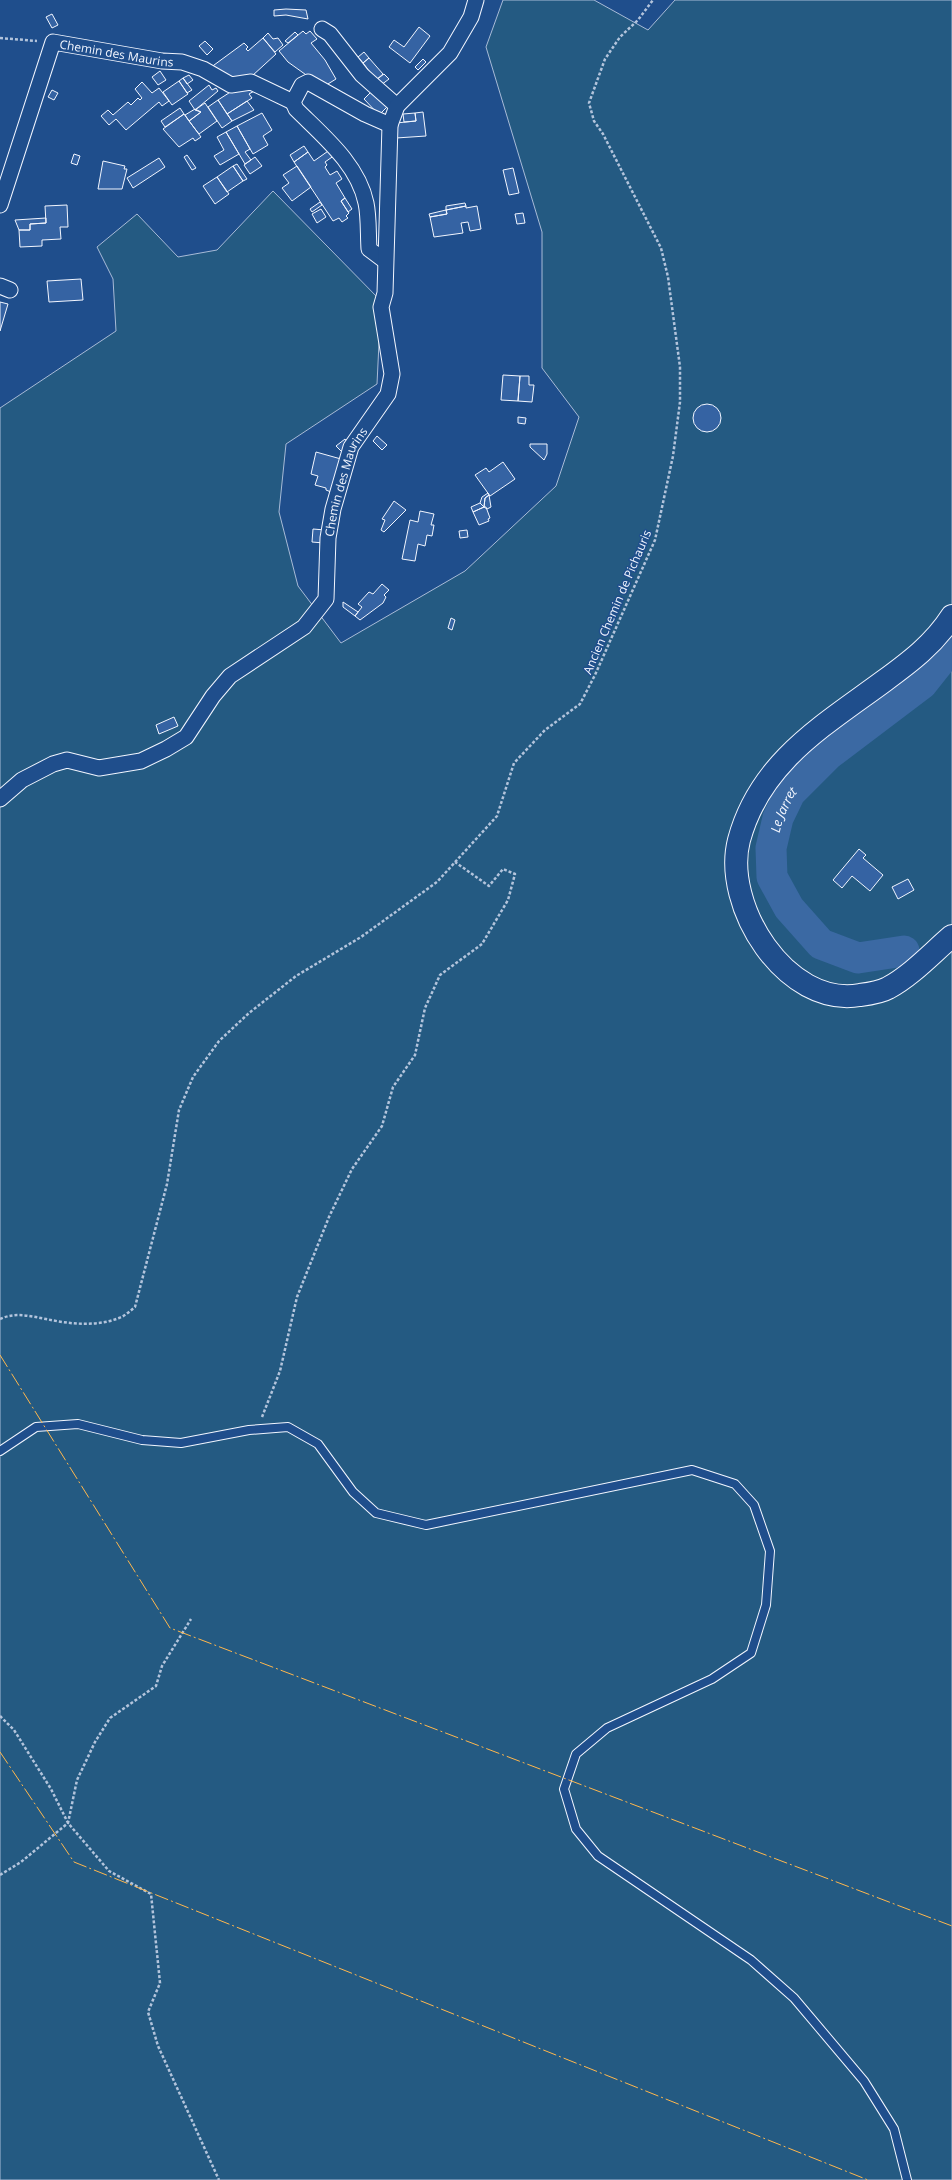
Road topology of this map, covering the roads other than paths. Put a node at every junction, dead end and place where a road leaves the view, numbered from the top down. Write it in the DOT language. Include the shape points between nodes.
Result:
graph roads {
  1 [pos="476,0"];
  2 [pos="322,29"];
  3 [pos="293,102"];
  4 [pos="397,106"];
  5 [pos="390,125"];
  6 [pos="0,205"];
  7 [pos="385,261"];
  8 [pos="952,616"];
  9 [pos="0,798"];
  10 [pos="952,936"];
  11 [pos="0,1451"];
  12 [pos="907,2180"];
  1 -- 4 [label="street, Chemin des Maurins" via="471,18 450,53"];
  2 -- 4 [label="street" via="330,34 362,75"];
  3 -- 5 [label="street" via="302,85 308,82"];
  3 -- 6 [label="street, Chemin des Maurins" via="251,82 231,85 203,69 182,62 162,61 53,42"];
  3 -- 7 [label="street" via="296,109 345,159 360,184 366,203 369,249"];
  4 -- 5 [label="street, Chemin des Maurins"];
  5 -- 7 [label="street, Chemin des Maurins"];
  7 -- 9 [label="street, Chemin des Maurins" via="385,293 381,308 392,374 388,394 351,447 335,502 328,538 326,599 304,627 230,676 213,696 186,737 141,761 99,768 67,760 53,764 22,780"];
  8 -- 10 [label="main road" via="942,632 918,656 794,749 768,778 752,806 739,841 736,874 744,905 761,940 780,966 804,984 832,997 859,996 888,988"];
  11 -- 12 [label="lane" via="36,1428 78,1424 142,1440 181,1443 258,1429 288,1427 318,1444 353,1492 376,1513 426,1524 692,1470 735,1484 754,1505 770,1551 766,1605 751,1654 712,1680 607,1728 576,1754 564,1789 576,1829 598,1856 751,1960 794,1998 864,2081 894,2130"];
}
